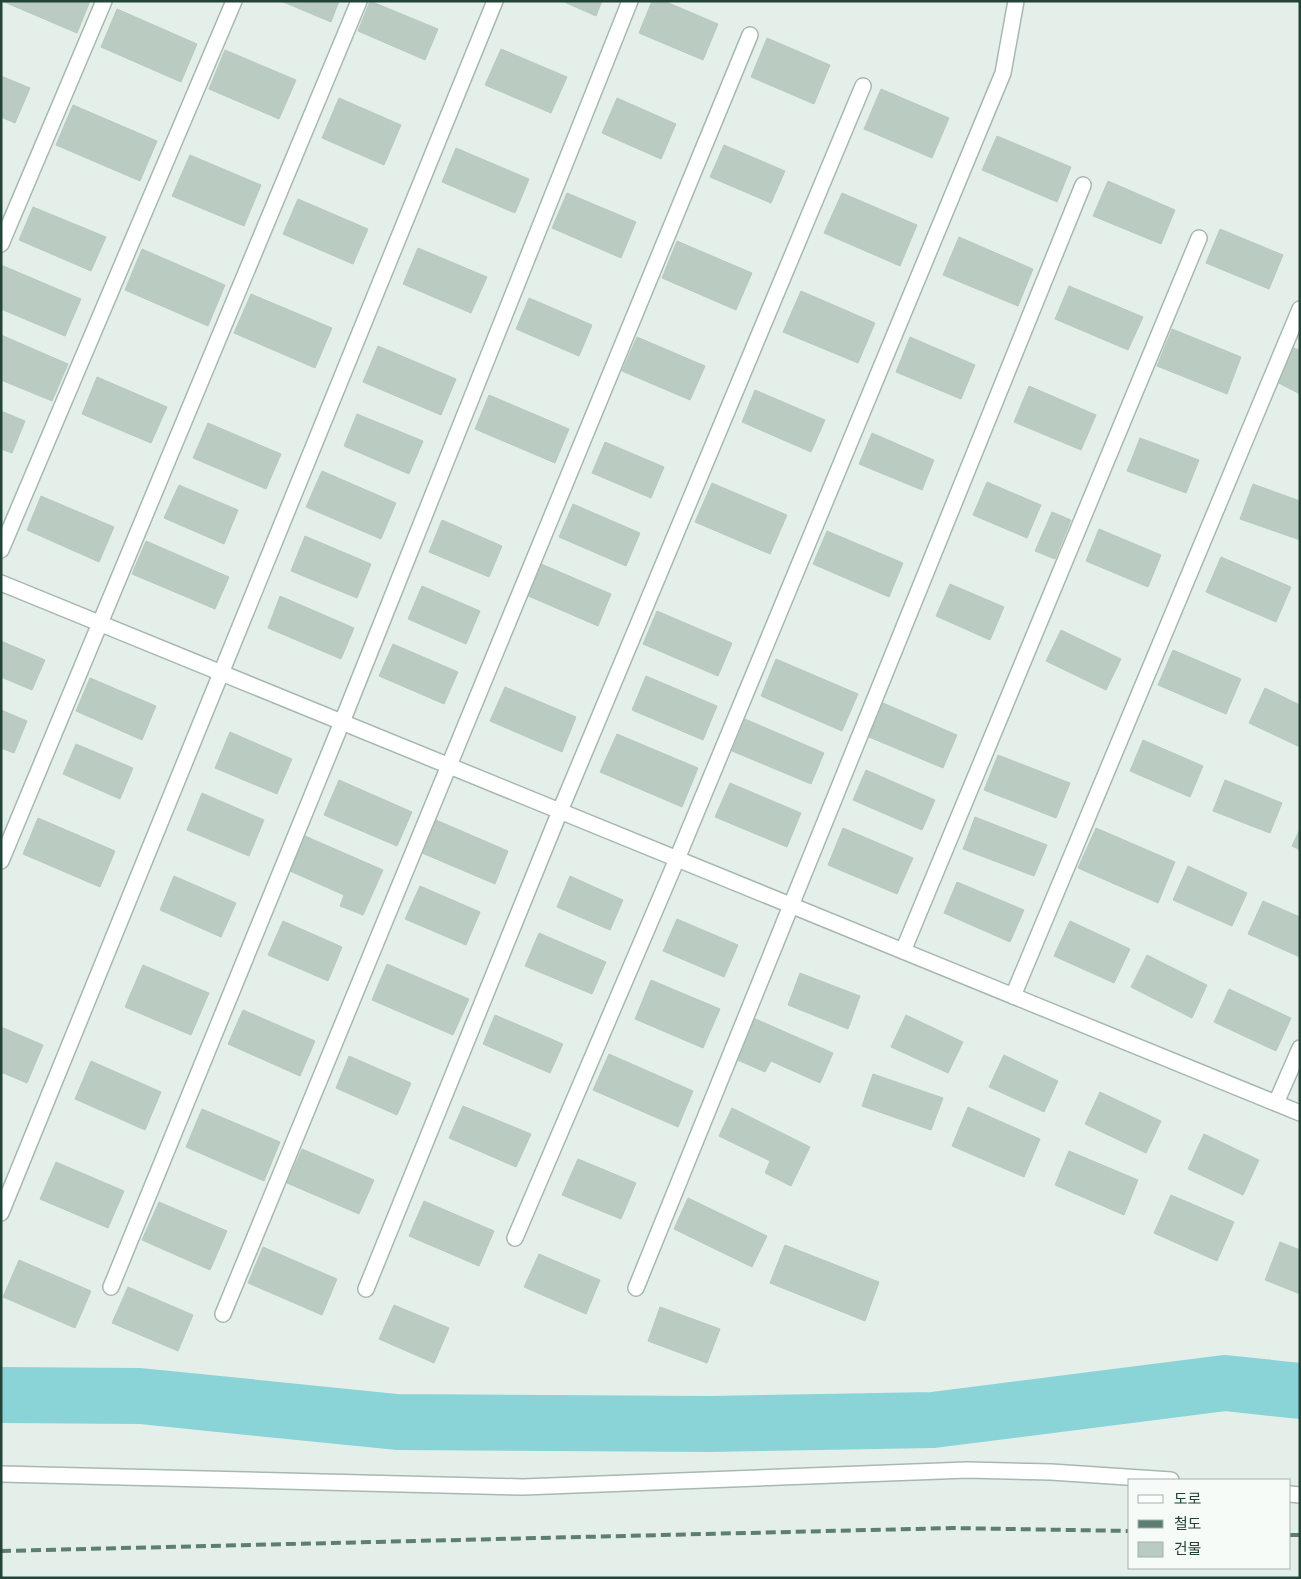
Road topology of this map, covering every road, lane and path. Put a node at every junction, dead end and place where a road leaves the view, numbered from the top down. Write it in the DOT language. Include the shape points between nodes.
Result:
graph roads {
  1 [pos="104,1"];
  2 [pos="234,1"];
  3 [pos="359,1"];
  4 [pos="495,1"];
  5 [pos="630,1"];
  6 [pos="1016,1"];
  7 [pos="750,35"];
  8 [pos="862,86"];
  9 [pos="1083,185"];
  10 [pos="1199,238"];
  11 [pos="1,244"];
  12 [pos="1300,309"];
  13 [pos="1,550"];
  14 [pos="1,583"];
  15 [pos="101,623"];
  16 [pos="221,672"];
  17 [pos="342,722"];
  18 [pos="450,766"];
  19 [pos="560,811"];
  20 [pos="677,859"];
  21 [pos="1,861"];
  22 [pos="790,905"];
  23 [pos="903,951"];
  24 [pos="1013,996"];
  25 [pos="1300,1048"];
  26 [pos="1276,1103"];
  27 [pos="1300,1113"];
  28 [pos="1,1213"];
  29 [pos="515,1238"];
  30 [pos="111,1287"];
  31 [pos="636,1288"];
  32 [pos="366,1289"];
  33 [pos="223,1314"];
  34 [pos="1,1474"];
  35 [pos="1156,1479"];
  1 -- 11 [label="street"];
  2 -- 13 [label="street"];
  3 -- 15 [label="street"];
  4 -- 16 [label="street"];
  5 -- 17 [label="street"];
  6 -- 20 [label="street" via="1003,73"];
  7 -- 18 [label="street"];
  8 -- 19 [label="street"];
  9 -- 22 [label="street"];
  10 -- 23 [label="street"];
  12 -- 24 [label="street"];
  14 -- 15 [label="street"];
  15 -- 16 [label="street"];
  15 -- 21 [label="street"];
  16 -- 17 [label="street"];
  16 -- 28 [label="street"];
  17 -- 18 [label="street"];
  17 -- 30 [label="street"];
  18 -- 19 [label="street"];
  18 -- 33 [label="street"];
  19 -- 20 [label="street"];
  19 -- 32 [label="street"];
  20 -- 22 [label="street"];
  20 -- 29 [label="street"];
  22 -- 23 [label="street"];
  22 -- 31 [label="street"];
  23 -- 24 [label="street"];
  24 -- 26 [label="street"];
  25 -- 26 [label="street"];
  26 -- 27 [label="street"];
  34 -- 35 [label="street" via="523,1487 967,1470"];
}
